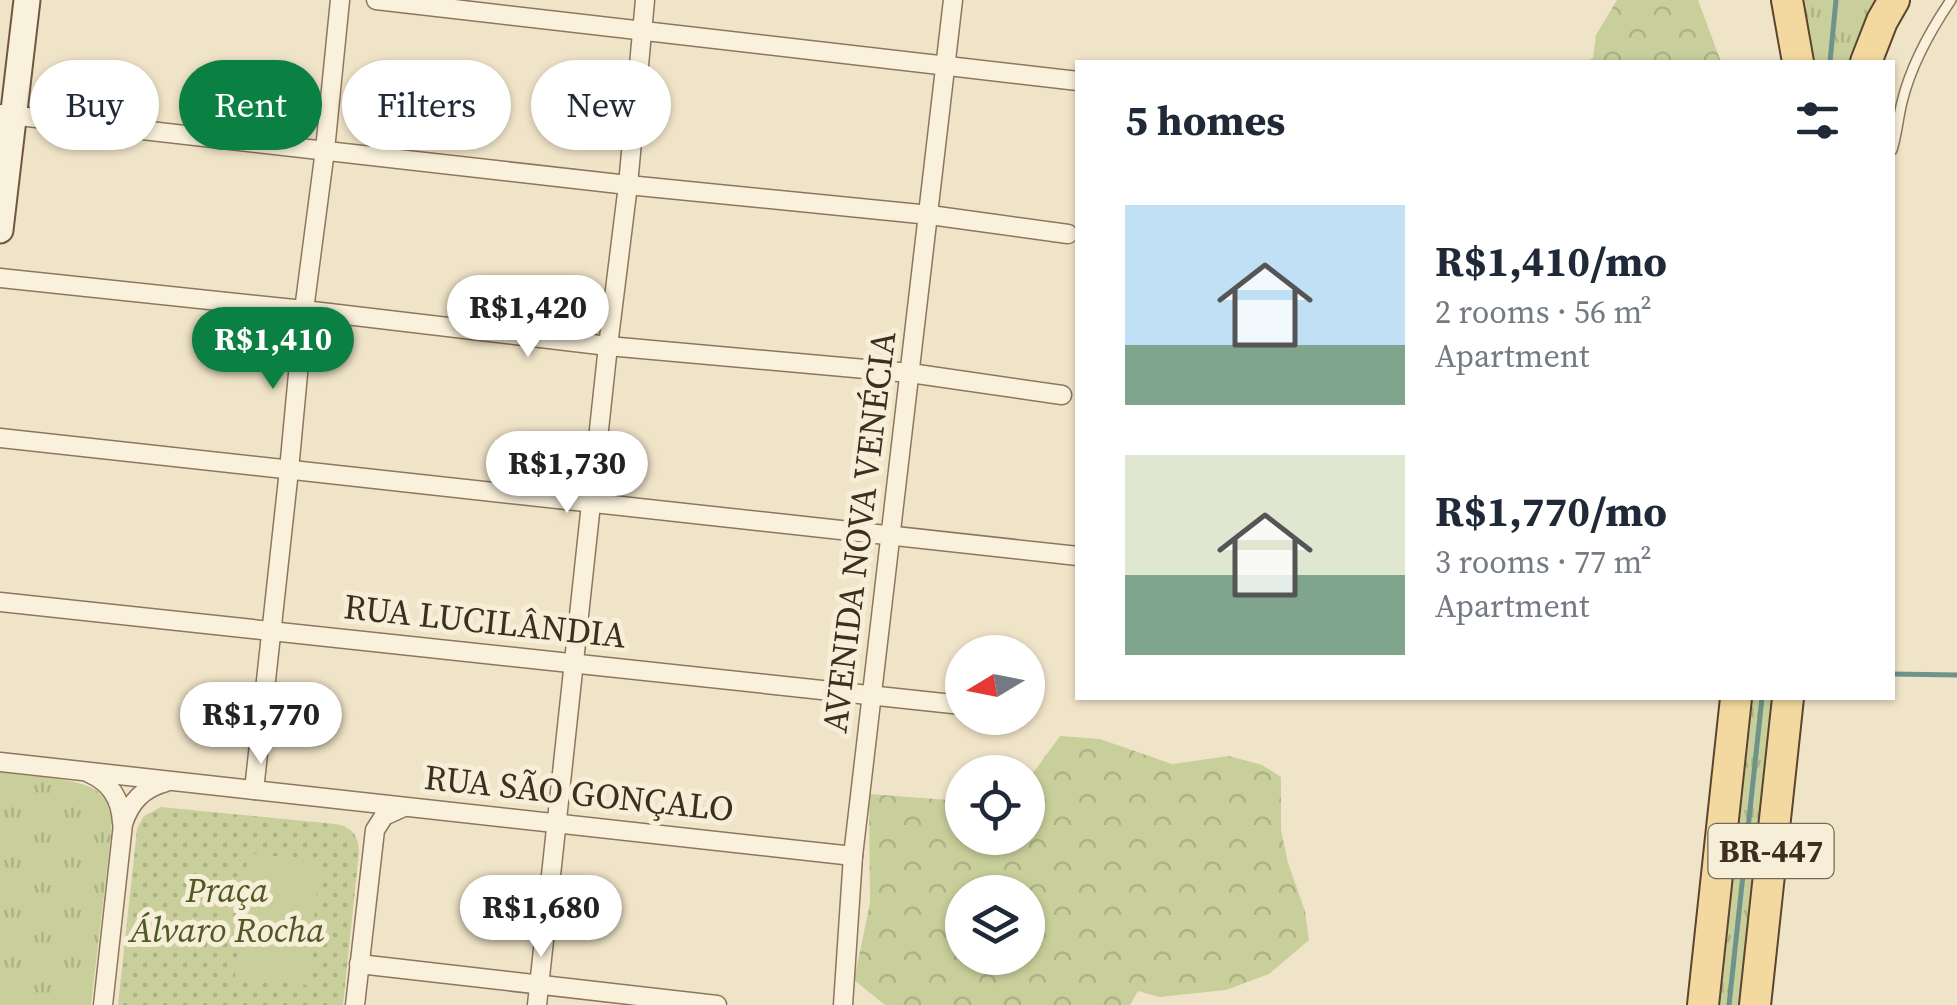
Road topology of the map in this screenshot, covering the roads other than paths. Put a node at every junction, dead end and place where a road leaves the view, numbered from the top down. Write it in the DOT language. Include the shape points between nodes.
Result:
graph roads {
  1 [pos="27,0"];
  2 [pos="340,0"];
  3 [pos="376,0"];
  4 [pos="645,0"];
  5 [pos="954,0"];
  6 [pos="1787,0"];
  7 [pos="1894,0"];
  8 [pos="1951,0"];
  9 [pos="642,32"];
  10 [pos="1798,60"];
  11 [pos="1867,60"];
  12 [pos="946,67"];
  13 [pos="1075,80"];
  14 [pos="6,115"];
  15 [pos="1895,136"];
  16 [pos="325,150"];
  17 [pos="628,185"];
  18 [pos="930,214"];
  19 [pos="0,230"];
  20 [pos="1068,234"];
  21 [pos="0,278"];
  22 [pos="304,310"];
  23 [pos="608,346"];
  24 [pos="910,372"];
  25 [pos="1062,395"];
  26 [pos="0,438"];
  27 [pos="290,470"];
  28 [pos="593,503"];
  29 [pos="890,535"];
  30 [pos="1075,556"];
  31 [pos="0,602"];
  32 [pos="272,631"];
  33 [pos="576,664"];
  34 [pos="871,696"];
  35 [pos="1736,700"];
  36 [pos="1788,700"];
  37 [pos="945,704"];
  38 [pos="0,762"];
  39 [pos="84,771"];
  40 [pos="177,782"];
  41 [pos="254,790"];
  42 [pos="341,800"];
  43 [pos="413,807"];
  44 [pos="558,823"];
  45 [pos="122,835"];
  46 [pos="371,854"];
  47 [pos="853,856"];
  48 [pos="360,964"];
  49 [pos="540,984"];
  50 [pos="103,1005"];
  51 [pos="355,1005"];
  52 [pos="537,1005"];
  53 [pos="717,1005"];
  54 [pos="843,1005"];
  55 [pos="1703,1005"];
  56 [pos="1755,1005"];
  1 -- 14 [label="main road"];
  2 -- 16 [label="street"];
  3 -- 9 [label="street"];
  4 -- 9 [label="street"];
  5 -- 12 [label="street, AVENIDA NOVA VENÉCIA"];
  6 -- 10 [label="main road"];
  7 -- 11 [label="main road"];
  8 -- 15 [label="lane" via="1911,75"];
  9 -- 12 [label="street"];
  9 -- 17 [label="street"];
  12 -- 13 [label="street"];
  12 -- 18 [label="street, AVENIDA NOVA VENÉCIA"];
  14 -- 16 [label="street"];
  14 -- 19 [label="main road"];
  16 -- 17 [label="street"];
  16 -- 22 [label="street"];
  17 -- 18 [label="street"];
  17 -- 23 [label="street"];
  18 -- 20 [label="street"];
  18 -- 24 [label="street, AVENIDA NOVA VENÉCIA"];
  21 -- 22 [label="street"];
  22 -- 23 [label="street"];
  22 -- 27 [label="street"];
  23 -- 24 [label="street"];
  23 -- 28 [label="street"];
  24 -- 25 [label="street"];
  24 -- 29 [label="street, AVENIDA NOVA VENÉCIA"];
  26 -- 27 [label="street"];
  27 -- 28 [label="street"];
  27 -- 32 [label="street"];
  28 -- 29 [label="street"];
  28 -- 33 [label="street"];
  29 -- 30 [label="street"];
  29 -- 34 [label="street, AVENIDA NOVA VENÉCIA"];
  31 -- 32 [label="street, RUA LUCILÂNDIA"];
  32 -- 33 [label="street, RUA LUCILÂNDIA"];
  32 -- 41 [label="street"];
  33 -- 34 [label="street, RUA LUCILÂNDIA"];
  33 -- 44 [label="street"];
  34 -- 37 [label="street, RUA LUCILÂNDIA"];
  34 -- 47 [label="street, AVENIDA NOVA VENÉCIA"];
  35 -- 55 [label="main road, BR-447"];
  36 -- 56 [label="main road, BR-447"];
  38 -- 39 [label="street, RUA SÃO GONÇALO"];
  39 -- 40 [label="street, RUA SÃO GONÇALO"];
  39 -- 45 [label="street" via="118,798"];
  40 -- 41 [label="street, RUA SÃO GONÇALO"];
  40 -- 45 [label="street" via="140,795 126,813"];
  41 -- 42 [label="street, RUA SÃO GONÇALO"];
  42 -- 43 [label="street, RUA SÃO GONÇALO"];
  42 -- 46 [label="street" via="367,823"];
  43 -- 44 [label="street, RUA SÃO GONÇALO"];
  43 -- 46 [label="street" via="379,822"];
  44 -- 47 [label="street, RUA SÃO GONÇALO"];
  44 -- 49 [label="street"];
  45 -- 50 [label="street"];
  46 -- 48 [label="street"];
  47 -- 54 [label="street, AVENIDA NOVA VENÉCIA"];
  48 -- 49 [label="street"];
  48 -- 51 [label="street"];
  49 -- 52 [label="street"];
  49 -- 53 [label="street"];
}
